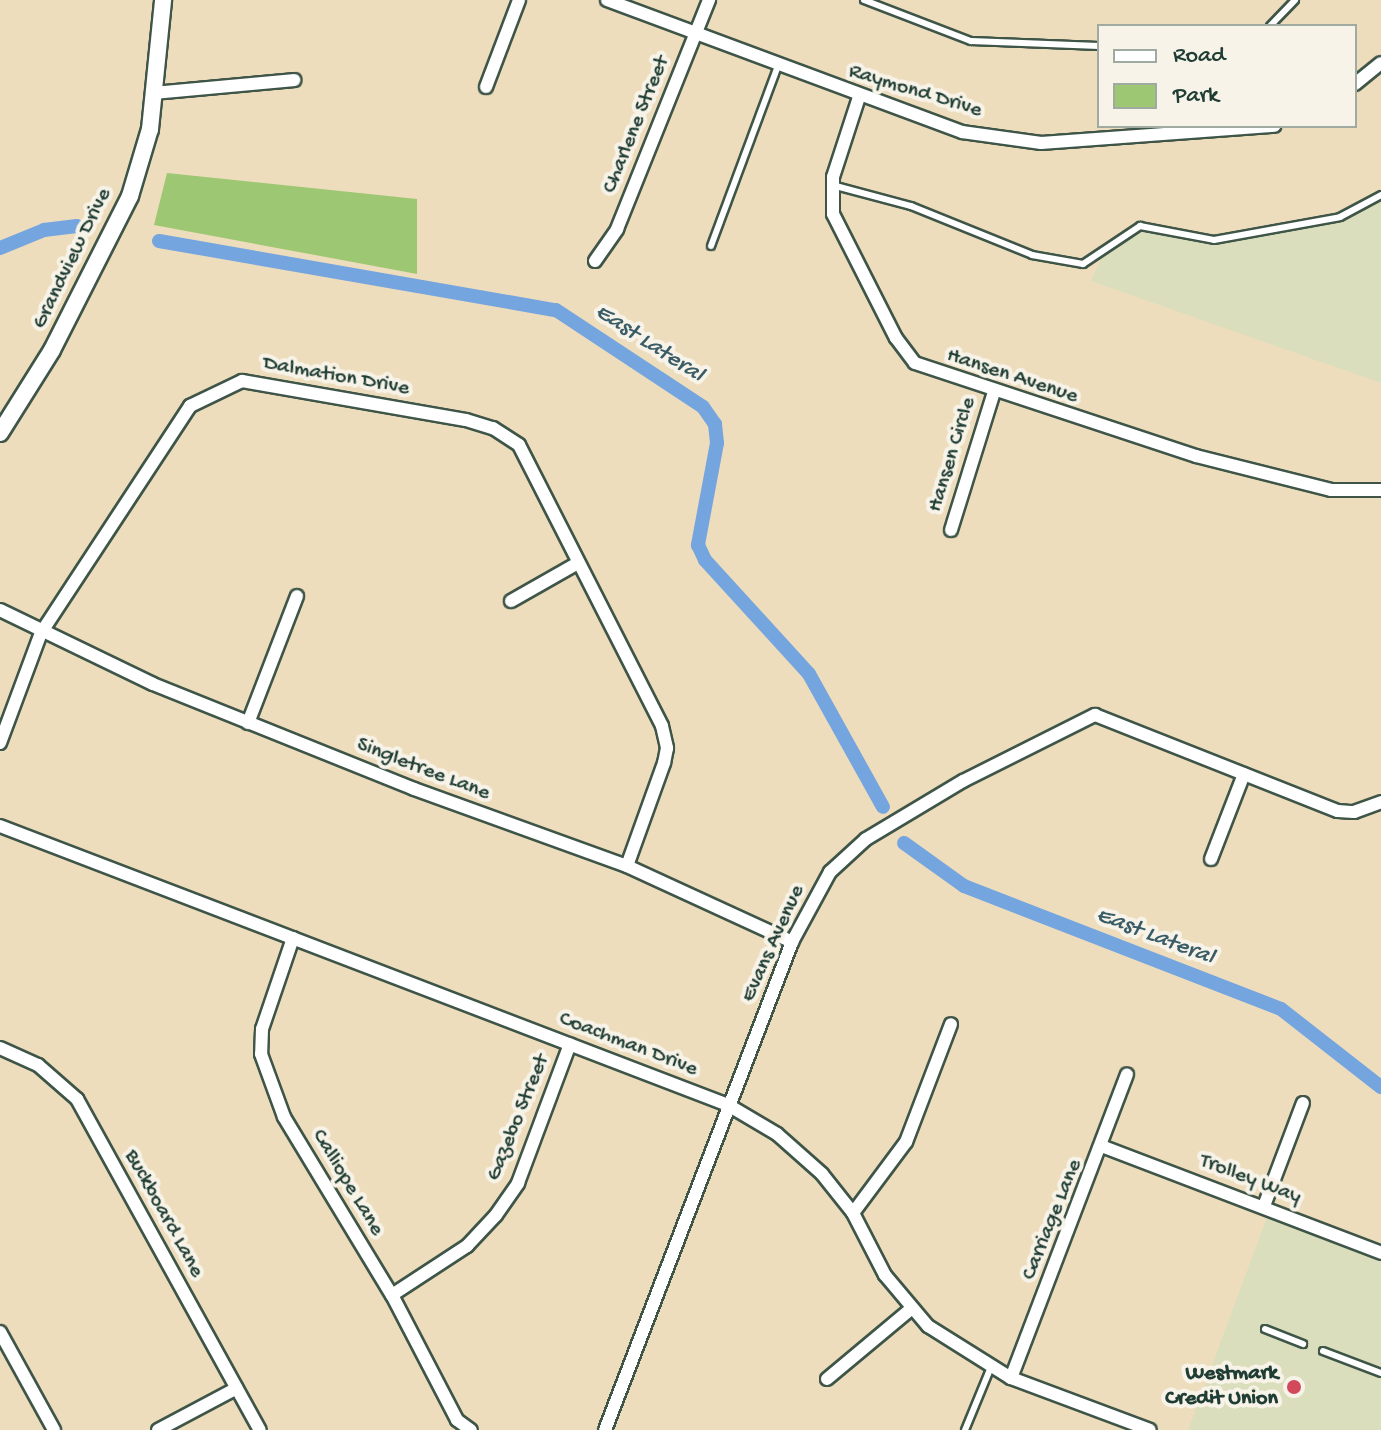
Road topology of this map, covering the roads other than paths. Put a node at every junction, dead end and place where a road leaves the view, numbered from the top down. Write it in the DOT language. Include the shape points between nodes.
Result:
graph roads {
  1 [pos="163,0"];
  2 [pos="519,0"];
  3 [pos="709,0"];
  4 [pos="864,0"];
  5 [pos="1295,0"];
  6 [pos="614,1"];
  7 [pos="1272,24"];
  8 [pos="696,35"];
  9 [pos="1097,46"];
  10 [pos="1381,63"];
  11 [pos="778,66"];
  12 [pos="294,80"];
  13 [pos="1357,82"];
  14 [pos="486,87"];
  15 [pos="154,93"];
  16 [pos="859,97"];
  17 [pos="1247,128"];
  18 [pos="832,185"];
  19 [pos="1381,195"];
  20 [pos="711,246"];
  21 [pos="595,261"];
  22 [pos="994,392"];
  23 [pos="0,433"];
  24 [pos="1381,490"];
  25 [pos="951,530"];
  26 [pos="576,564"];
  27 [pos="297,596"];
  28 [pos="511,601"];
  29 [pos="0,610"];
  30 [pos="41,633"];
  31 [pos="248,723"];
  32 [pos="0,743"];
  33 [pos="1244,774"];
  34 [pos="1381,802"];
  35 [pos="0,826"];
  36 [pos="1211,859"];
  37 [pos="627,866"];
  38 [pos="293,938"];
  39 [pos="792,942"];
  40 [pos="951,1024"];
  41 [pos="570,1044"];
  42 [pos="0,1048"];
  43 [pos="1127,1074"];
  44 [pos="1303,1103"];
  45 [pos="728,1105"];
  46 [pos="1104,1147"];
  47 [pos="1264,1206"];
  48 [pos="853,1213"];
  49 [pos="1381,1253"];
  50 [pos="392,1295"];
  51 [pos="911,1309"];
  52 [pos="1265,1329"];
  53 [pos="0,1332"];
  54 [pos="1303,1344"];
  55 [pos="1323,1351"];
  56 [pos="991,1367"];
  57 [pos="1381,1373"];
  58 [pos="1011,1378"];
  59 [pos="827,1379"];
  60 [pos="237,1388"];
  61 [pos="54,1430"];
  62 [pos="158,1430"];
  63 [pos="260,1430"];
  64 [pos="471,1430"];
  65 [pos="605,1430"];
  66 [pos="965,1430"];
  67 [pos="1150,1430"];
  1 -- 15 [label="street, Grandview Drive"];
  2 -- 14 [label="street"];
  3 -- 8 [label="street, Charlene Street"];
  4 -- 9 [label="lane" via="971,41"];
  5 -- 7 [label="lane"];
  6 -- 8 [label="street, Raymond Drive"];
  8 -- 11 [label="street, Raymond Drive"];
  8 -- 21 [label="street, Charlene Street" via="617,229"];
  10 -- 13 [label="street"];
  11 -- 16 [label="street, Raymond Drive"];
  11 -- 20 [label="lane"];
  12 -- 15 [label="street"];
  15 -- 23 [label="street, Grandview Drive" via="130,196 52,350"];
  16 -- 17 [label="street, Raymond Drive" via="962,132 1041,143"];
  16 -- 18 [label="street, Hansen Avenue"];
  18 -- 19 [label="lane" via="911,206 1032,255 1083,264 1140,226 1214,240 1340,217"];
  18 -- 22 [label="street, Hansen Avenue" via="833,214 896,338 915,363"];
  22 -- 24 [label="street, Hansen Avenue" via="1302,485"];
  22 -- 25 [label="street, Hansen Circle"];
  26 -- 28 [label="street"];
  26 -- 30 [label="street, Dalmation Drive" via="519,445 493,428 242,381 190,406"];
  26 -- 37 [label="street, Dalmation Drive" via="636,672 667,748"];
  27 -- 31 [label="street"];
  29 -- 30 [label="street, Singletree Lane"];
  30 -- 31 [label="street, Singletree Lane"];
  30 -- 32 [label="street, Dalmation Drive"];
  31 -- 37 [label="street, Singletree Lane"];
  33 -- 34 [label="street, Evans Avenue" via="1338,811 1373,808"];
  33 -- 36 [label="street"];
  33 -- 39 [label="street, Evans Avenue" via="1095,715 1081,719 866,839 830,872"];
  35 -- 38 [label="street, Coachman Drive"];
  37 -- 39 [label="street, Singletree Lane"];
  38 -- 41 [label="street, Coachman Drive"];
  38 -- 50 [label="street, Calliope Lane" via="262,1029 261,1054 284,1117"];
  39 -- 45 [label="street, Evans Avenue"];
  40 -- 48 [label="street" via="906,1142"];
  41 -- 45 [label="street, Coachman Drive"];
  41 -- 50 [label="street, Gazebo Street" via="518,1183 496,1215 467,1246"];
  42 -- 60 [label="street, Buckboard Lane" via="38,1065 77,1099"];
  43 -- 46 [label="street, Carriage Lane"];
  44 -- 47 [label="street"];
  45 -- 48 [label="street, Coachman Drive" via="804,1154"];
  45 -- 65 [label="street, Evans Avenue"];
  46 -- 47 [label="street, Trolley Way"];
  46 -- 58 [label="street, Carriage Lane"];
  47 -- 49 [label="street, Trolley Way"];
  48 -- 51 [label="street, Coachman Drive" via="885,1275"];
  50 -- 64 [label="street, Calliope Lane" via="457,1420"];
  51 -- 56 [label="street, Coachman Drive"];
  51 -- 59 [label="street"];
  52 -- 54 [label="lane"];
  53 -- 61 [label="street"];
  55 -- 57 [label="lane"];
  56 -- 58 [label="street, Coachman Drive"];
  56 -- 66 [label="lane"];
  58 -- 67 [label="street, Coachman Drive"];
  60 -- 62 [label="street"];
  60 -- 63 [label="street, Buckboard Lane"];
}
